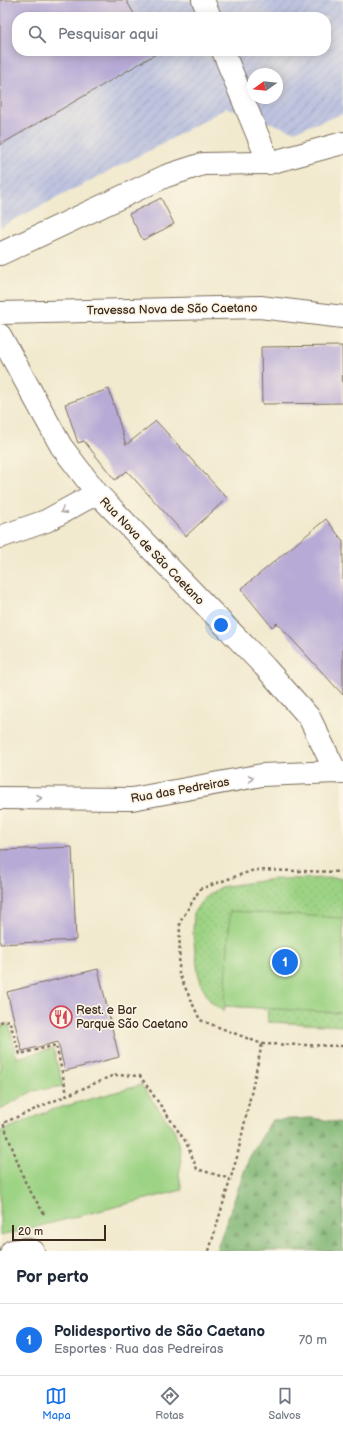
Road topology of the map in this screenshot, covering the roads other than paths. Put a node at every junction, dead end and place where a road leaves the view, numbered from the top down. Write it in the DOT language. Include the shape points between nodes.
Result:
graph roads {
  1 [pos="203,0"];
  2 [pos="208,12"];
  3 [pos="225,56"];
  4 [pos="343,143"];
  5 [pos="269,163"];
  6 [pos="0,254"];
  7 [pos="0,313"];
  8 [pos="343,317"];
  9 [pos="0,335"];
  10 [pos="97,493"];
  11 [pos="0,537"];
  12 [pos="339,773"];
  13 [pos="0,798"];
  14 [pos="12,1251"];
  15 [pos="33,1251"];
  1 -- 2 [label="street"];
  3 -- 5 [label="street"];
  4 -- 5 [label="street"];
  5 -- 6 [label="street" via="222,162 186,168"];
  7 -- 8 [label="street, Travessa Nova de São Caetano" via="260,307"];
  9 -- 10 [label="street, Rua Nova de São Caetano" via="61,446"];
  10 -- 11 [label="street, one-way" via="46,521"];
  10 -- 12 [label="street, Rua Nova de São Caetano" via="264,666 309,717"];
  13 -- 12 [label="street, Rua das Pedreiras, one-way" via="132,799 262,775"];
  14 -- 15 [label="street"];
}
